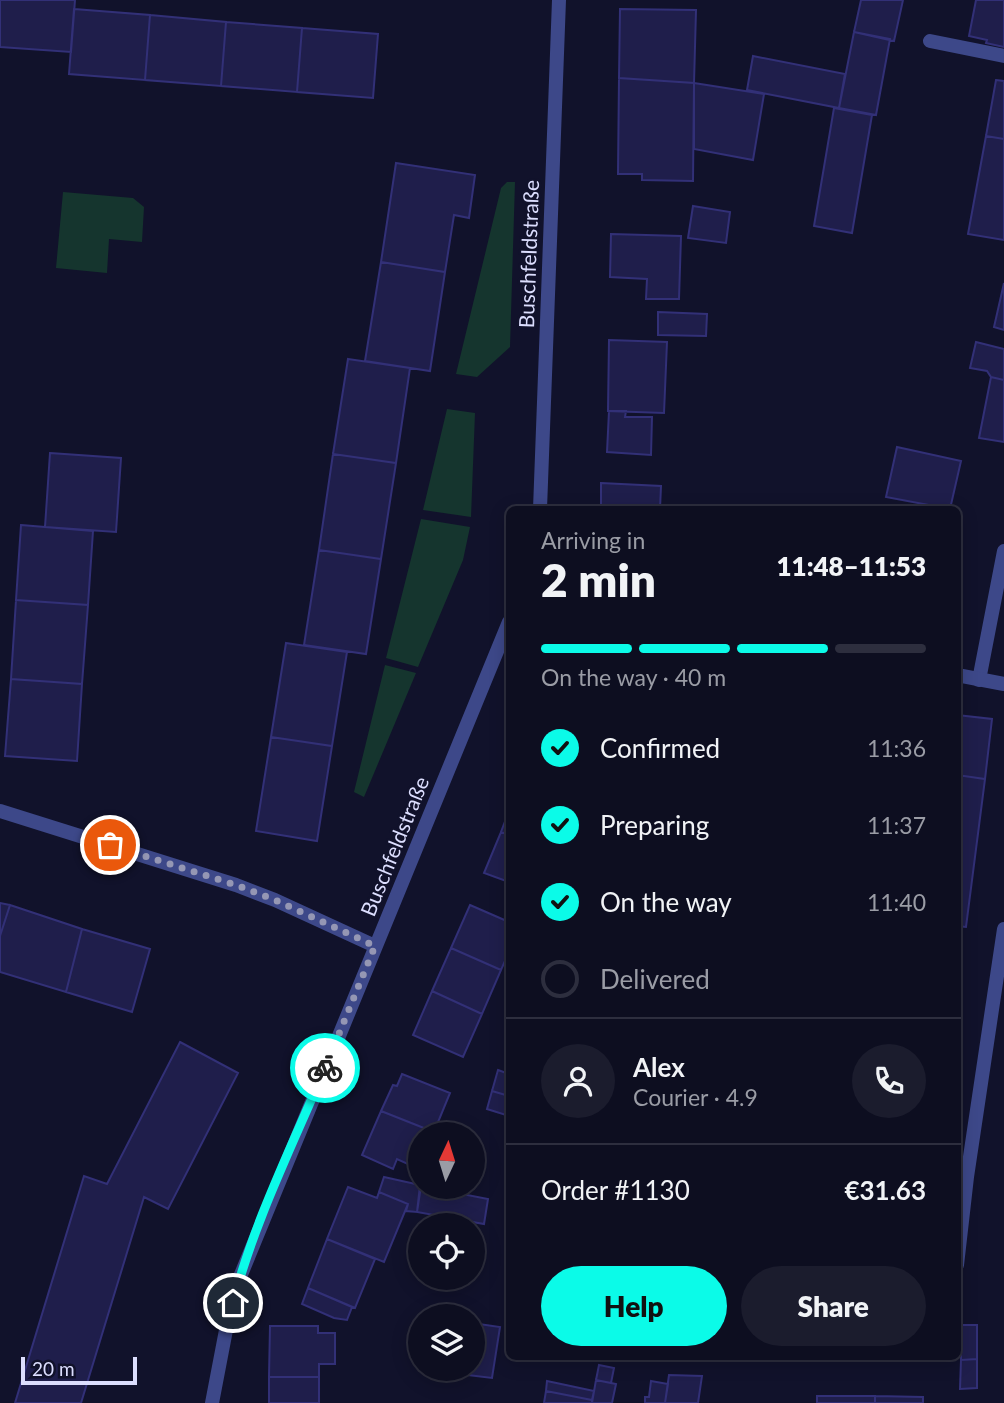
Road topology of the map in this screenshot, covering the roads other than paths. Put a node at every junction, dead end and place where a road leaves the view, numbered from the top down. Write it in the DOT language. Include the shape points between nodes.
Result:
graph roads {
  1 [pos="559,0"];
  2 [pos="930,41"];
  3 [pos="1004,56"];
  4 [pos="540,506"];
  5 [pos="1004,551"];
  6 [pos="506,629"];
  7 [pos="961,676"];
  8 [pos="979,680"];
  9 [pos="1004,684"];
  10 [pos="0,811"];
  11 [pos="1004,929"];
  12 [pos="375,946"];
  13 [pos="961,1230"];
  14 [pos="212,1403"];
  1 -- 4 [label="street, Buschfeldstraße"];
  2 -- 3 [label="street"];
  5 -- 8 [label="street"];
  6 -- 12 [label="street, Buschfeldstraße"];
  7 -- 8 [label="street"];
  8 -- 9 [label="street"];
  10 -- 12 [label="street" via="236,885"];
  11 -- 13 [label="street"];
  12 -- 14 [label="street, Buschfeldstraße" via="240,1277"];
}
